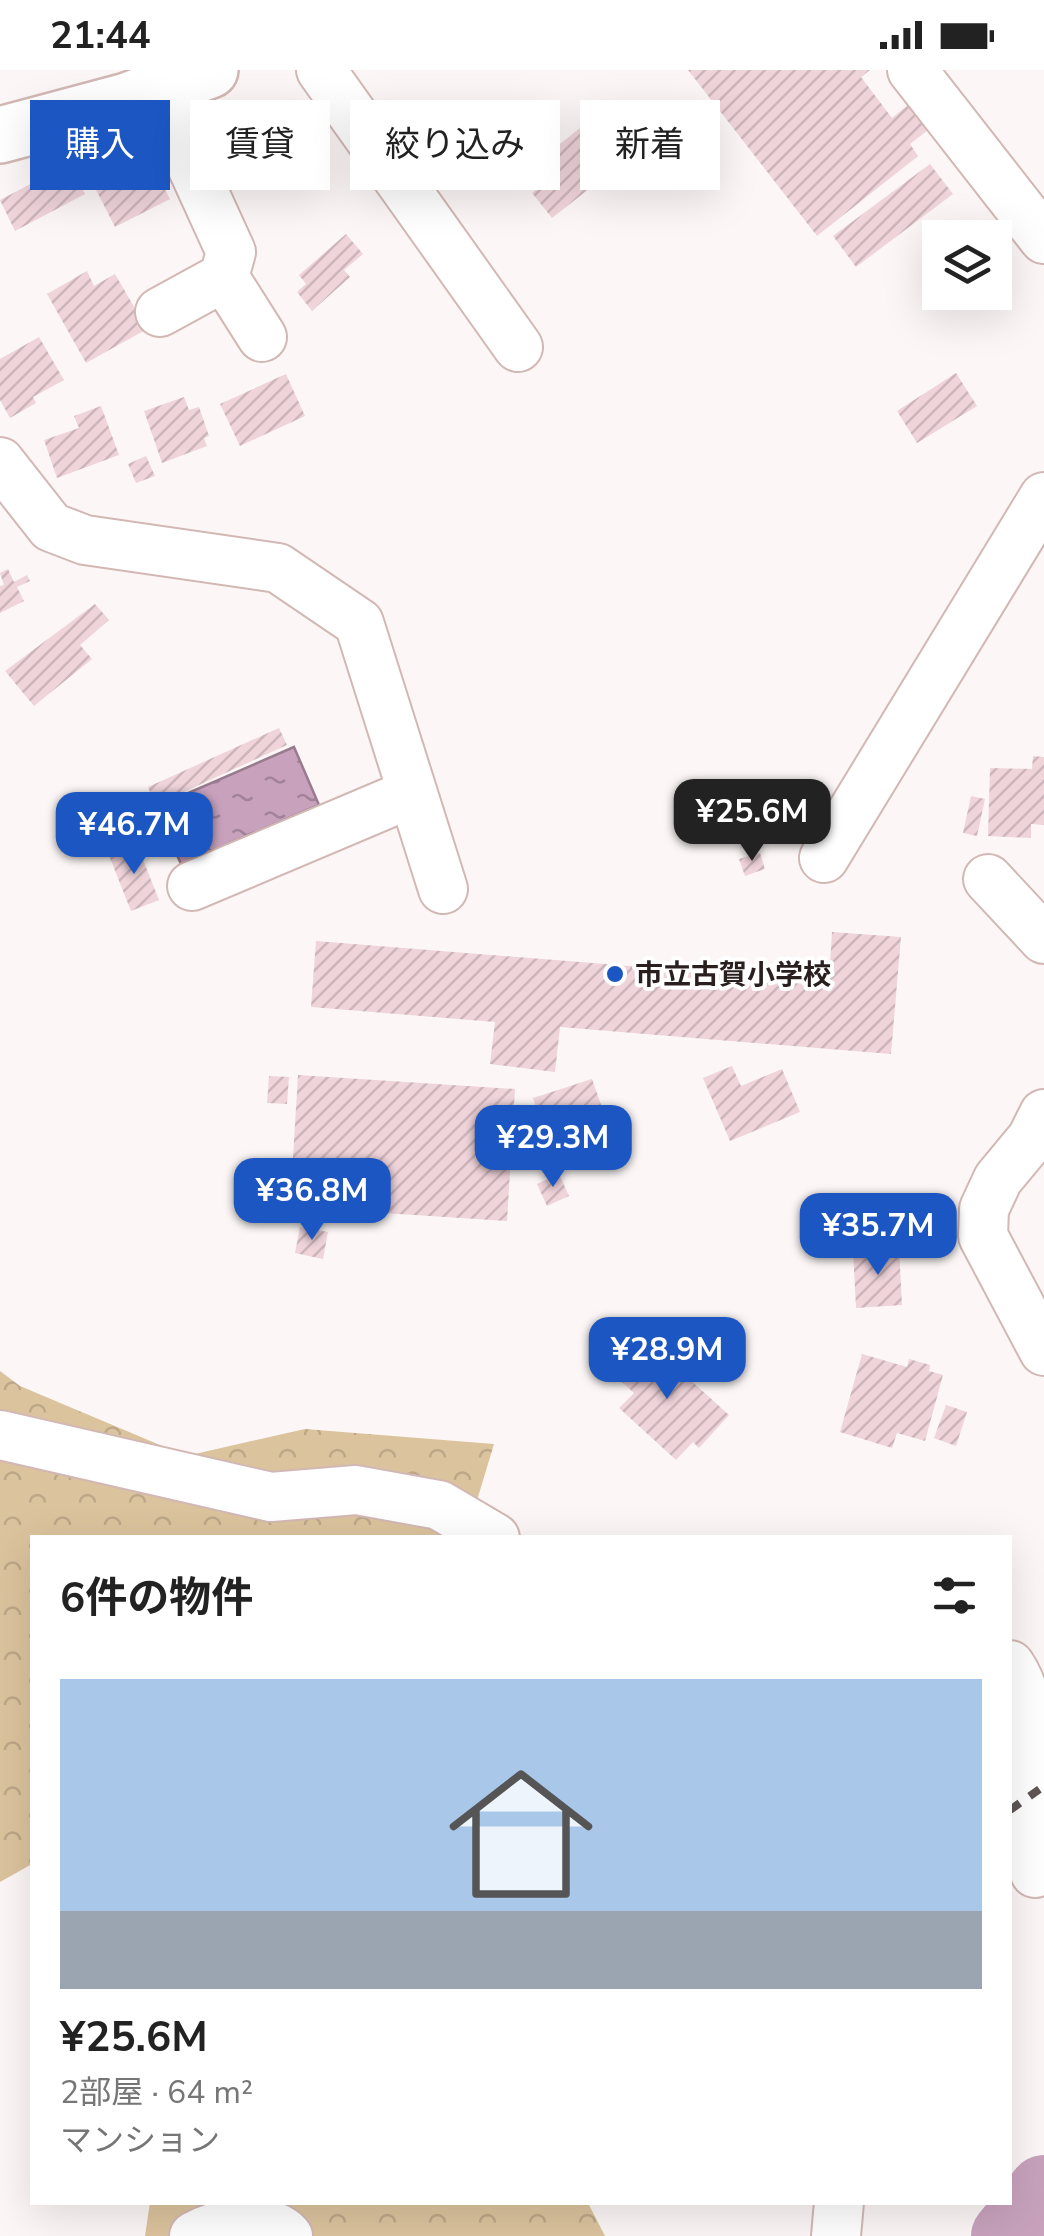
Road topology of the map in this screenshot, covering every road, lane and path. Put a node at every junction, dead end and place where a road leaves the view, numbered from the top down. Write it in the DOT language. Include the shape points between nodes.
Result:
graph roads {
  1 [pos="210,70"];
  2 [pos="320,70"];
  3 [pos="912,70"];
  4 [pos="157,90"];
  5 [pos="0,135"];
  6 [pos="1044,239"];
  7 [pos="224,276"];
  8 [pos="160,312"];
  9 [pos="262,336"];
  10 [pos="518,347"];
  11 [pos="0,462"];
  12 [pos="1044,498"];
  13 [pos="412,793"];
  14 [pos="824,858"];
  15 [pos="988,879"];
  16 [pos="192,886"];
  17 [pos="443,889"];
  18 [pos="1044,938"];
  19 [pos="1044,1114"];
  20 [pos="1044,1351"];
  21 [pos="0,1435"];
  22 [pos="491,1535"];
  23 [pos="1012,1667"];
  24 [pos="1030,1875"];
  25 [pos="839,2205"];
  26 [pos="194,2236"];
  27 [pos="288,2236"];
  28 [pos="836,2236"];
  1 -- 4 [label="highway"];
  2 -- 10 [label="street"];
  3 -- 6 [label="street"];
  4 -- 5 [label="highway"];
  4 -- 7 [label="street" via="232,252"];
  7 -- 8 [label="street"];
  7 -- 9 [label="street"];
  11 -- 13 [label="street" via="51,527 86,540 278,568 359,623"];
  12 -- 14 [label="street"];
  13 -- 16 [label="street"];
  13 -- 17 [label="street"];
  15 -- 18 [label="street"];
  19 -- 20 [label="street" via="998,1179 984,1209 983,1236"];
  21 -- 22 [label="street" via="271,1498 356,1490 439,1505"];
  23 -- 24 [label="street" via="1026,1684 1034,1724"];
  25 -- 28 [label="street"];
  26 -- 27 [label="street" via="240,2221"];
}
